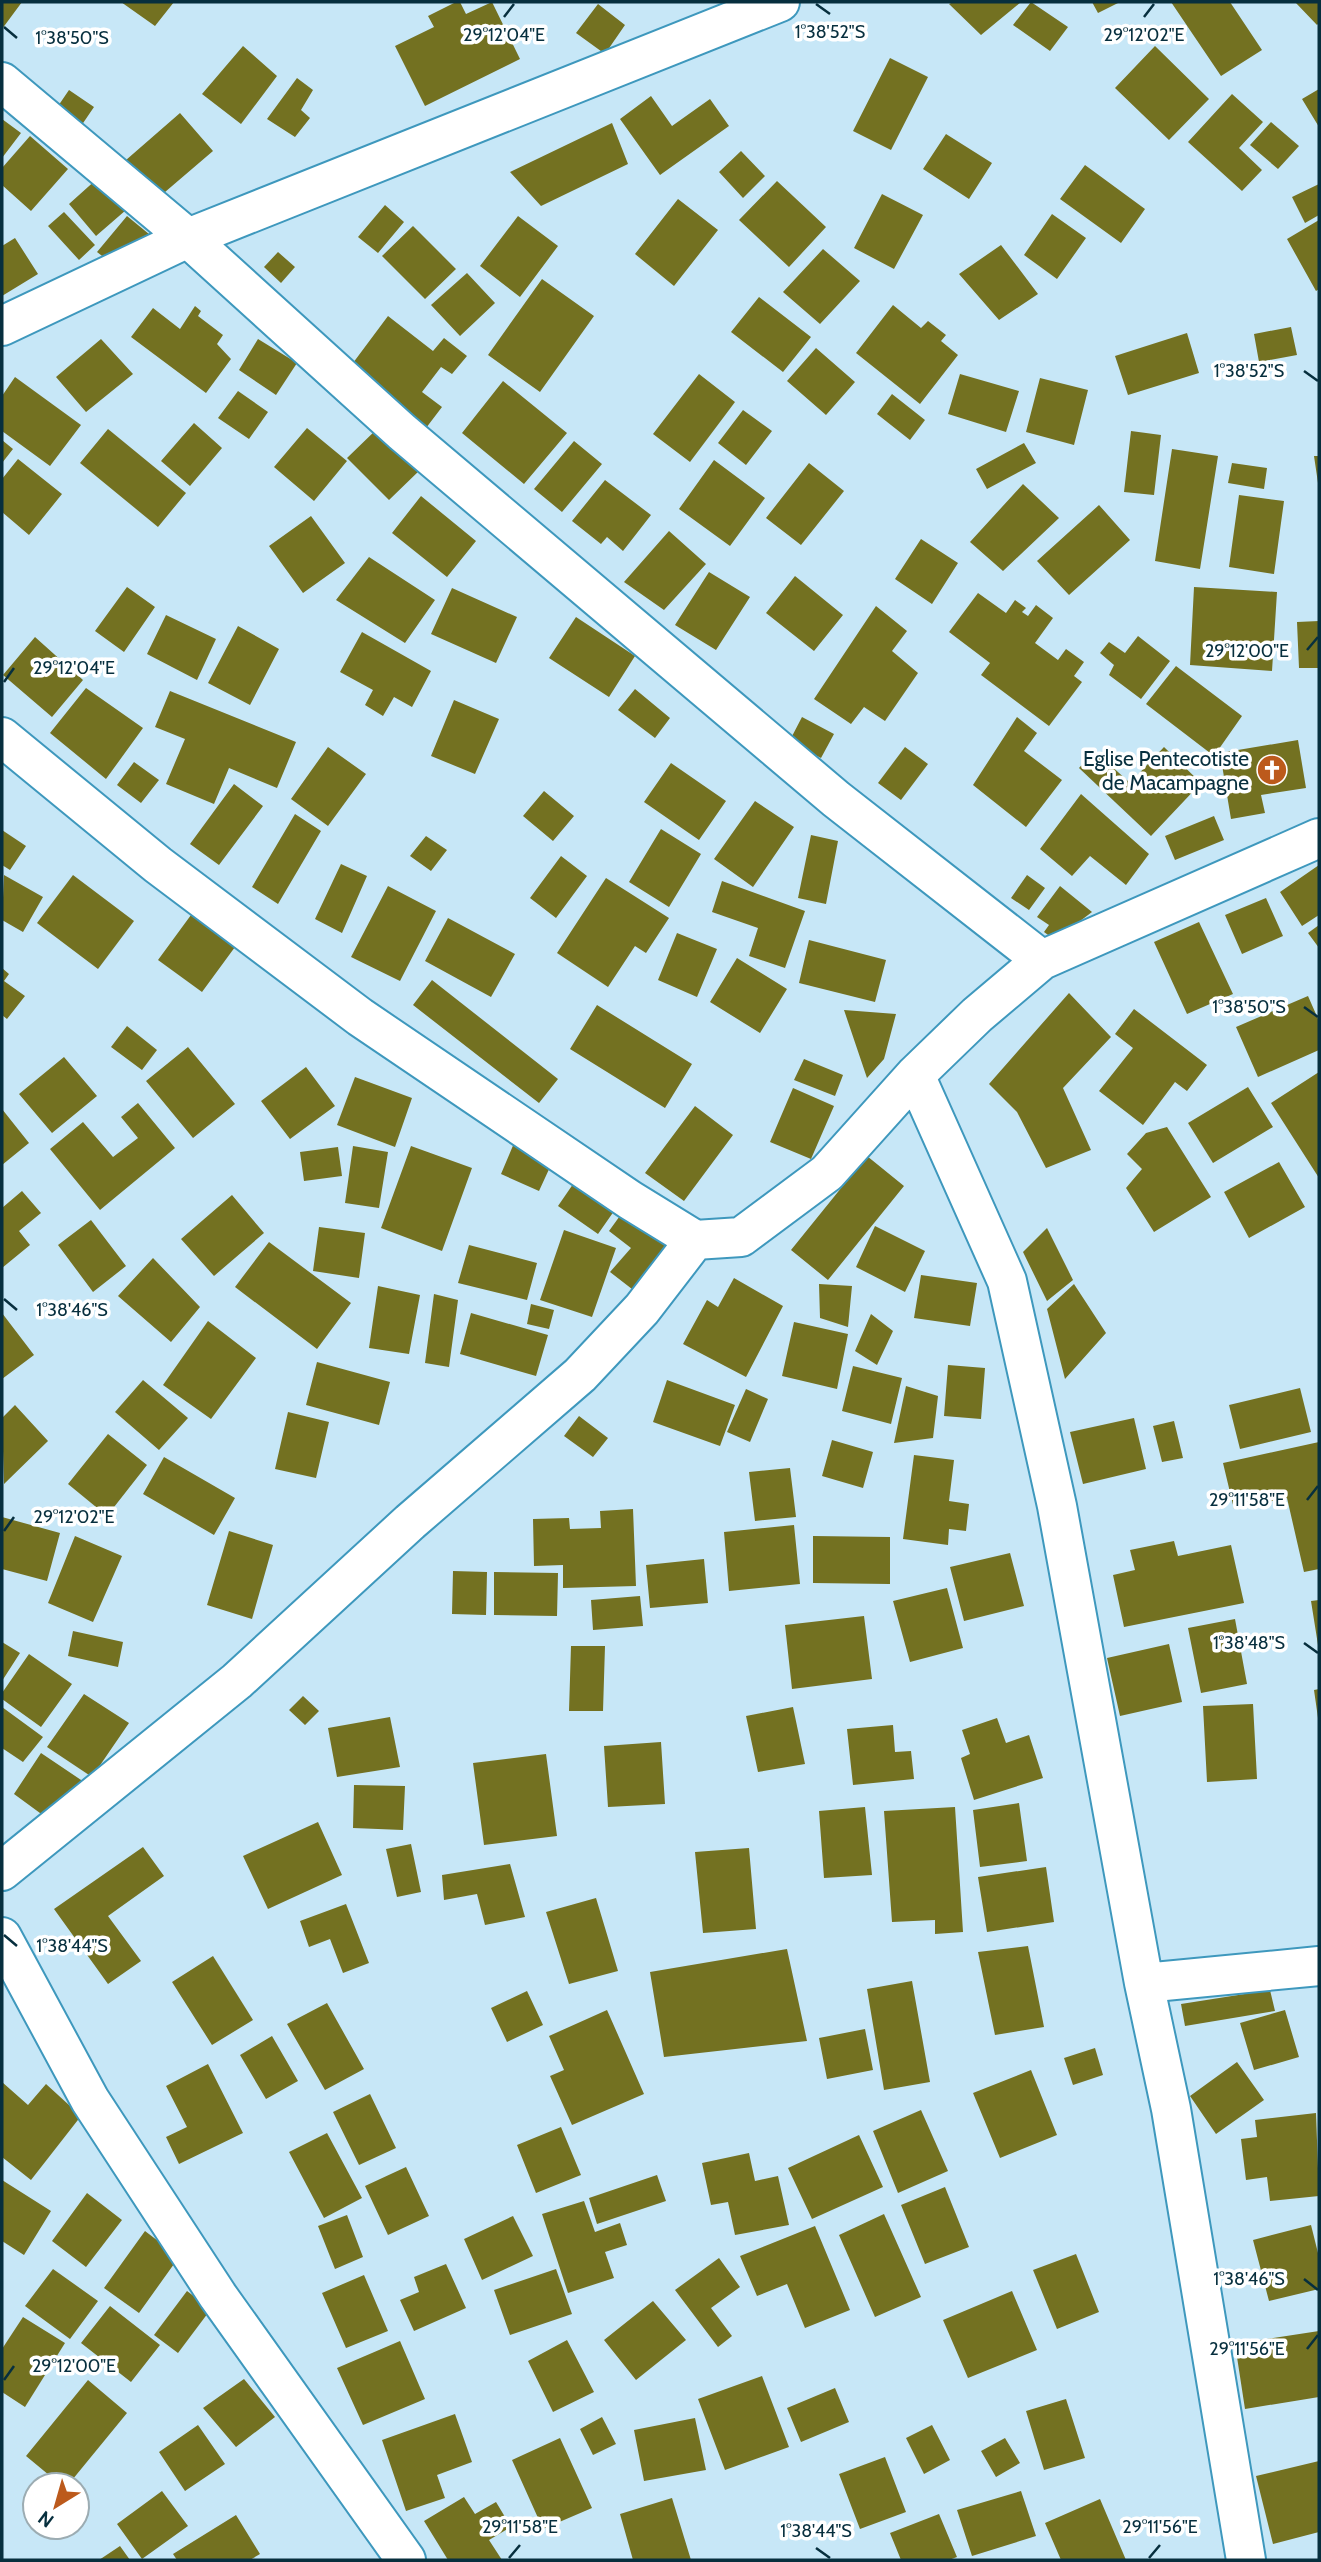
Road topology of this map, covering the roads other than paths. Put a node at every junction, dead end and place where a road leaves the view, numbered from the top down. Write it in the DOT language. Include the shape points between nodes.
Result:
graph roads {
  1 [pos="780,2"];
  2 [pos="2,82"];
  3 [pos="188,238"];
  4 [pos="2,326"];
  5 [pos="2,737"];
  6 [pos="1319,838"];
  7 [pos="1042,960"];
  8 [pos="915,1075"];
  9 [pos="695,1240"];
  10 [pos="5,1863"];
  11 [pos="2,1937"];
  12 [pos="1319,1966"];
  13 [pos="1144,1983"];
  14 [pos="406,2560"];
  15 [pos="1246,2560"];
  1 -- 3 [label="street"];
  2 -- 3 [label="street"];
  3 -- 4 [label="street"];
  3 -- 7 [label="street" via="402,432 612,610 836,799"];
  5 -- 9 [label="street" via="158,865 360,1017"];
  6 -- 7 [label="street"];
  7 -- 8 [label="street"];
  8 -- 9 [label="street" via="827,1173 741,1237"];
  8 -- 13 [label="street" via="1007,1282 1057,1506"];
  9 -- 10 [label="street" via="642,1309 580,1375 237,1681"];
  11 -- 14 [label="street" via="90,2100 218,2296"];
  12 -- 13 [label="street"];
  13 -- 15 [label="street" via="1171,2109"];
}
